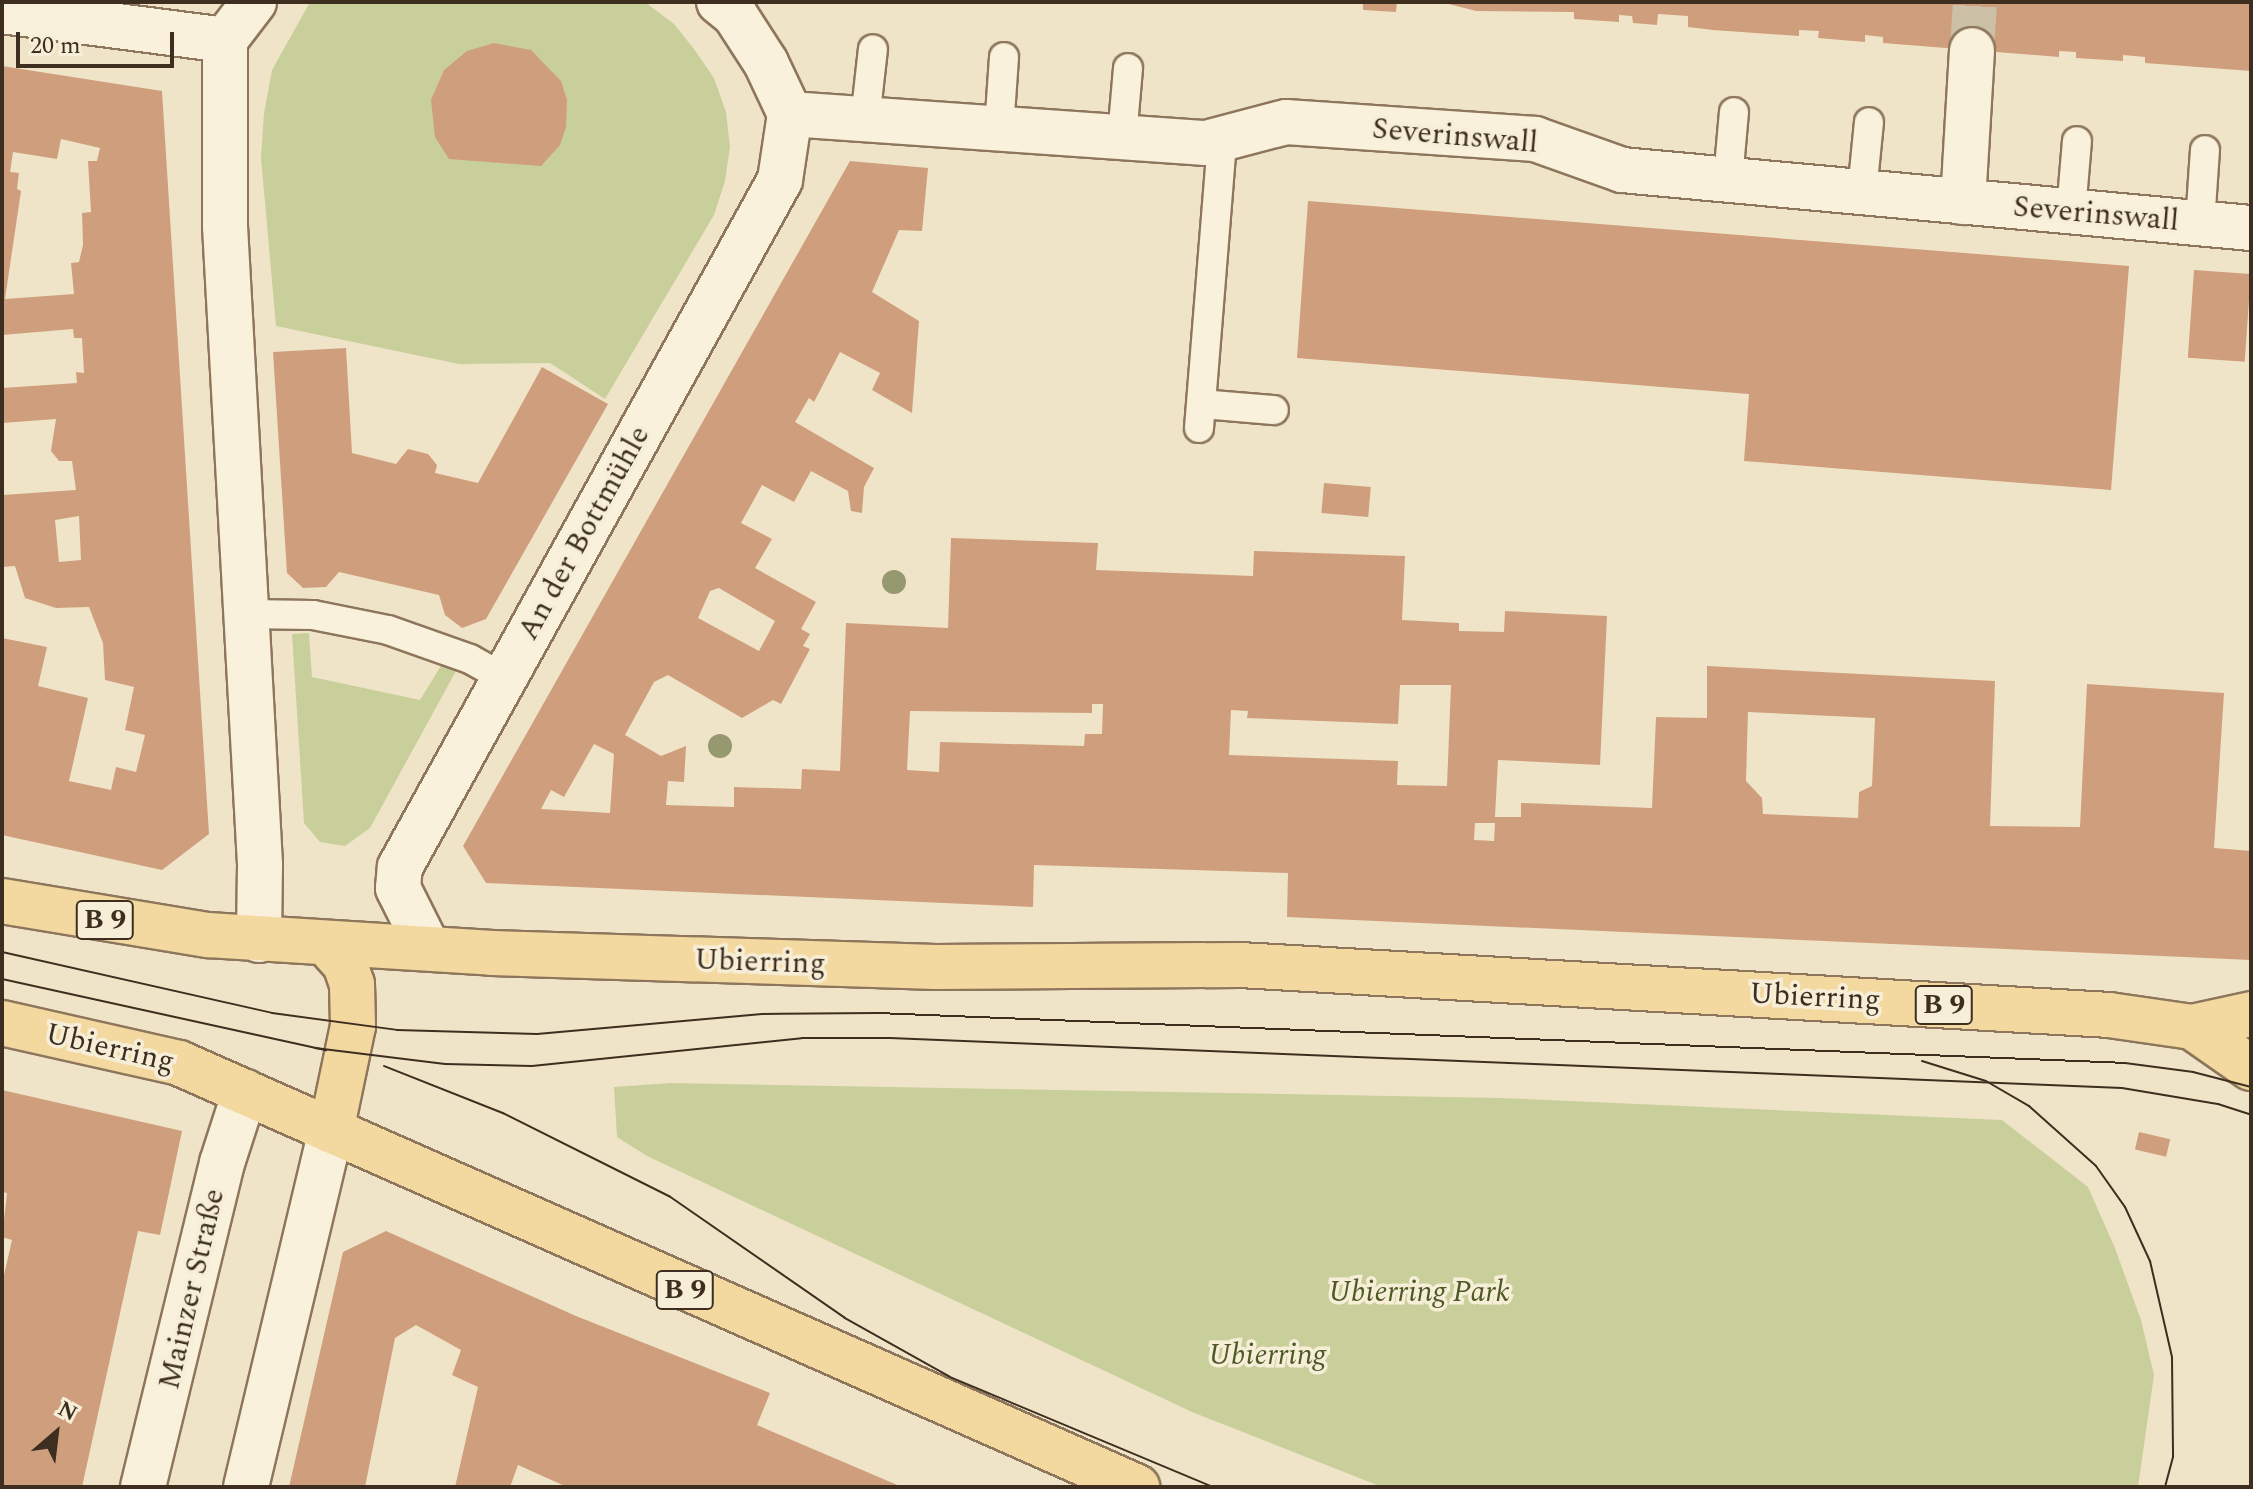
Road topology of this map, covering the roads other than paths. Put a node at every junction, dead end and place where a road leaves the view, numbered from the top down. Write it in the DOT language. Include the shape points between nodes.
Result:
graph roads {
  1 [pos="254,2"];
  2 [pos="719,2"];
  3 [pos="2,11"];
  4 [pos="225,40"];
  5 [pos="873,49"];
  6 [pos="1972,50"];
  7 [pos="1004,57"];
  8 [pos="1128,68"];
  9 [pos="1734,112"];
  10 [pos="790,114"];
  11 [pos="865,120"];
  12 [pos="1869,122"];
  13 [pos="999,129"];
  14 [pos="1122,137"];
  15 [pos="1222,139"];
  16 [pos="2077,141"];
  17 [pos="2205,150"];
  18 [pos="1728,179"];
  19 [pos="1862,192"];
  20 [pos="1963,202"];
  21 [pos="2071,212"];
  22 [pos="2200,223"];
  23 [pos="2251,228"];
  24 [pos="1274,410"];
  25 [pos="246,614"];
  26 [pos="504,678"];
  27 [pos="2,901"];
  28 [pos="259,940"];
  29 [pos="326,943"];
  30 [pos="428,948"];
  31 [pos="2251,1014"];
  32 [pos="2,1023"];
  33 [pos="2192,1027"];
  34 [pos="2251,1068"];
  35 [pos="245,1092"];
  36 [pos="331,1131"];
  37 [pos="143,1487"];
  38 [pos="246,1487"];
  39 [pos="1137,1487"];
  1 -- 4 [label="street"];
  2 -- 10 [label="street" via="735,15 766,63"];
  3 -- 4 [label="street"];
  4 -- 25 [label="street" via="225,226"];
  5 -- 11 [label="lane"];
  6 -- 20 [label="street"];
  7 -- 13 [label="lane"];
  8 -- 14 [label="lane"];
  9 -- 18 [label="lane"];
  10 -- 11 [label="street, Severinswall"];
  10 -- 26 [label="street, An der Bottmühle" via="780,180"];
  11 -- 13 [label="street, Severinswall"];
  12 -- 19 [label="lane"];
  13 -- 14 [label="street, Severinswall"];
  14 -- 15 [label="street, Severinswall" via="1206,143"];
  15 -- 18 [label="street, Severinswall" via="1286,122 1535,139 1622,170"];
  15 -- 24 [label="lane" via="1200,416"];
  16 -- 21 [label="lane"];
  17 -- 22 [label="lane"];
  18 -- 19 [label="street, Severinswall"];
  19 -- 20 [label="street, Severinswall"];
  20 -- 21 [label="street, Severinswall"];
  21 -- 22 [label="street, Severinswall"];
  22 -- 23 [label="street, Severinswall"];
  25 -- 26 [label="lane" via="313,615 388,630 470,659"];
  25 -- 28 [label="street"];
  26 -- 30 [label="street, An der Bottmühle" via="400,867 398,888"];
  27 -- 28 [label="main road, Ubierring / B 9"];
  28 -- 29 [label="main road, Ubierring / B 9"];
  29 -- 30 [label="main road, Ubierring / B 9"];
  29 -- 36 [label="main road" via="345,964 352,984 353,1026"];
  30 -- 33 [label="main road, Ubierring / B 9" via="936,967 1240,965 2109,1015"];
  31 -- 33 [label="main road, Ubierring / B 9"];
  32 -- 35 [label="main road, Ubierring / B 9" via="179,1063"];
  33 -- 34 [label="main road, Ubierring / B 9"];
  35 -- 36 [label="main road, Ubierring / B 9"];
  35 -- 37 [label="street, Mainzer Straße" via="222,1163"];
  36 -- 38 [label="street"];
  36 -- 39 [label="main road, Ubierring / B 9"];
}
